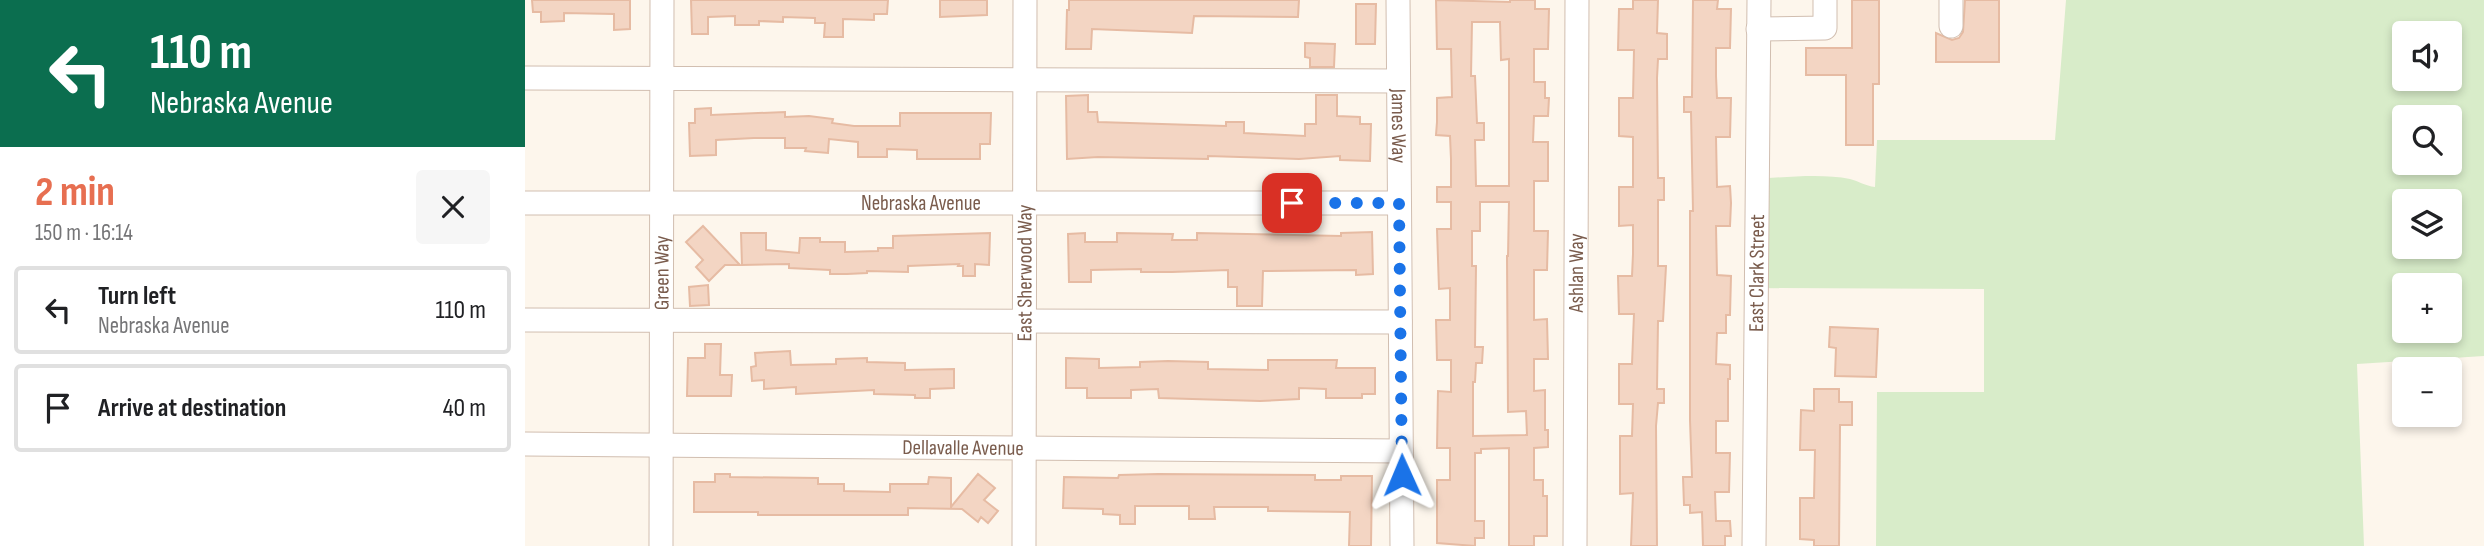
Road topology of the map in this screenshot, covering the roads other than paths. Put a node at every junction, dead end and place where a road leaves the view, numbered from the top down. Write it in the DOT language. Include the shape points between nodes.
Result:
graph roads {
  1 [pos="662,0"];
  2 [pos="1025,0"];
  3 [pos="1398,0"];
  4 [pos="1577,0"];
  5 [pos="1759,0"];
  6 [pos="1825,0"];
  7 [pos="1951,0"];
  8 [pos="1951,26"];
  9 [pos="1758,29"];
  10 [pos="525,78"];
  11 [pos="662,79"];
  12 [pos="1025,80"];
  13 [pos="1398,81"];
  14 [pos="525,203"];
  15 [pos="1399,203"];
  16 [pos="1025,204"];
  17 [pos="662,205"];
  18 [pos="525,320"];
  19 [pos="661,320"];
  20 [pos="1024,321"];
  21 [pos="1400,322"];
  22 [pos="525,444"];
  23 [pos="661,445"];
  24 [pos="1024,448"];
  25 [pos="1401,451"];
  26 [pos="661,546"];
  27 [pos="1024,546"];
  28 [pos="1402,546"];
  29 [pos="1575,546"];
  30 [pos="1754,546"];
  1 -- 11 [label="street, Green Way"];
  2 -- 12 [label="street, East Sherwood Way"];
  3 -- 13 [label="street, James Way"];
  4 -- 29 [label="street, Ashlan Way"];
  5 -- 9 [label="street, East Clark Street"];
  6 -- 9 [label="street" via="1825,28"];
  7 -- 8 [label="street"];
  9 -- 30 [label="street, East Clark Street"];
  10 -- 11 [label="street"];
  11 -- 12 [label="street"];
  11 -- 17 [label="street, Green Way"];
  12 -- 13 [label="street"];
  12 -- 16 [label="street, East Sherwood Way"];
  13 -- 15 [label="street, James Way"];
  14 -- 17 [label="street, Nebraska Avenue"];
  15 -- 16 [label="street, Nebraska Avenue"];
  15 -- 21 [label="street, James Way"];
  16 -- 17 [label="street, Nebraska Avenue"];
  16 -- 20 [label="street, East Sherwood Way"];
  17 -- 19 [label="street, Green Way"];
  18 -- 19 [label="street"];
  19 -- 20 [label="street"];
  19 -- 23 [label="street, Green Way"];
  20 -- 21 [label="street"];
  20 -- 24 [label="street, East Sherwood Way"];
  21 -- 25 [label="street, James Way"];
  22 -- 23 [label="street, Dellavalle Avenue"];
  23 -- 24 [label="street, Dellavalle Avenue"];
  23 -- 26 [label="street, Green Way"];
  24 -- 25 [label="street, Dellavalle Avenue"];
  24 -- 27 [label="street, East Sherwood Way"];
  25 -- 28 [label="street, James Way"];
}
